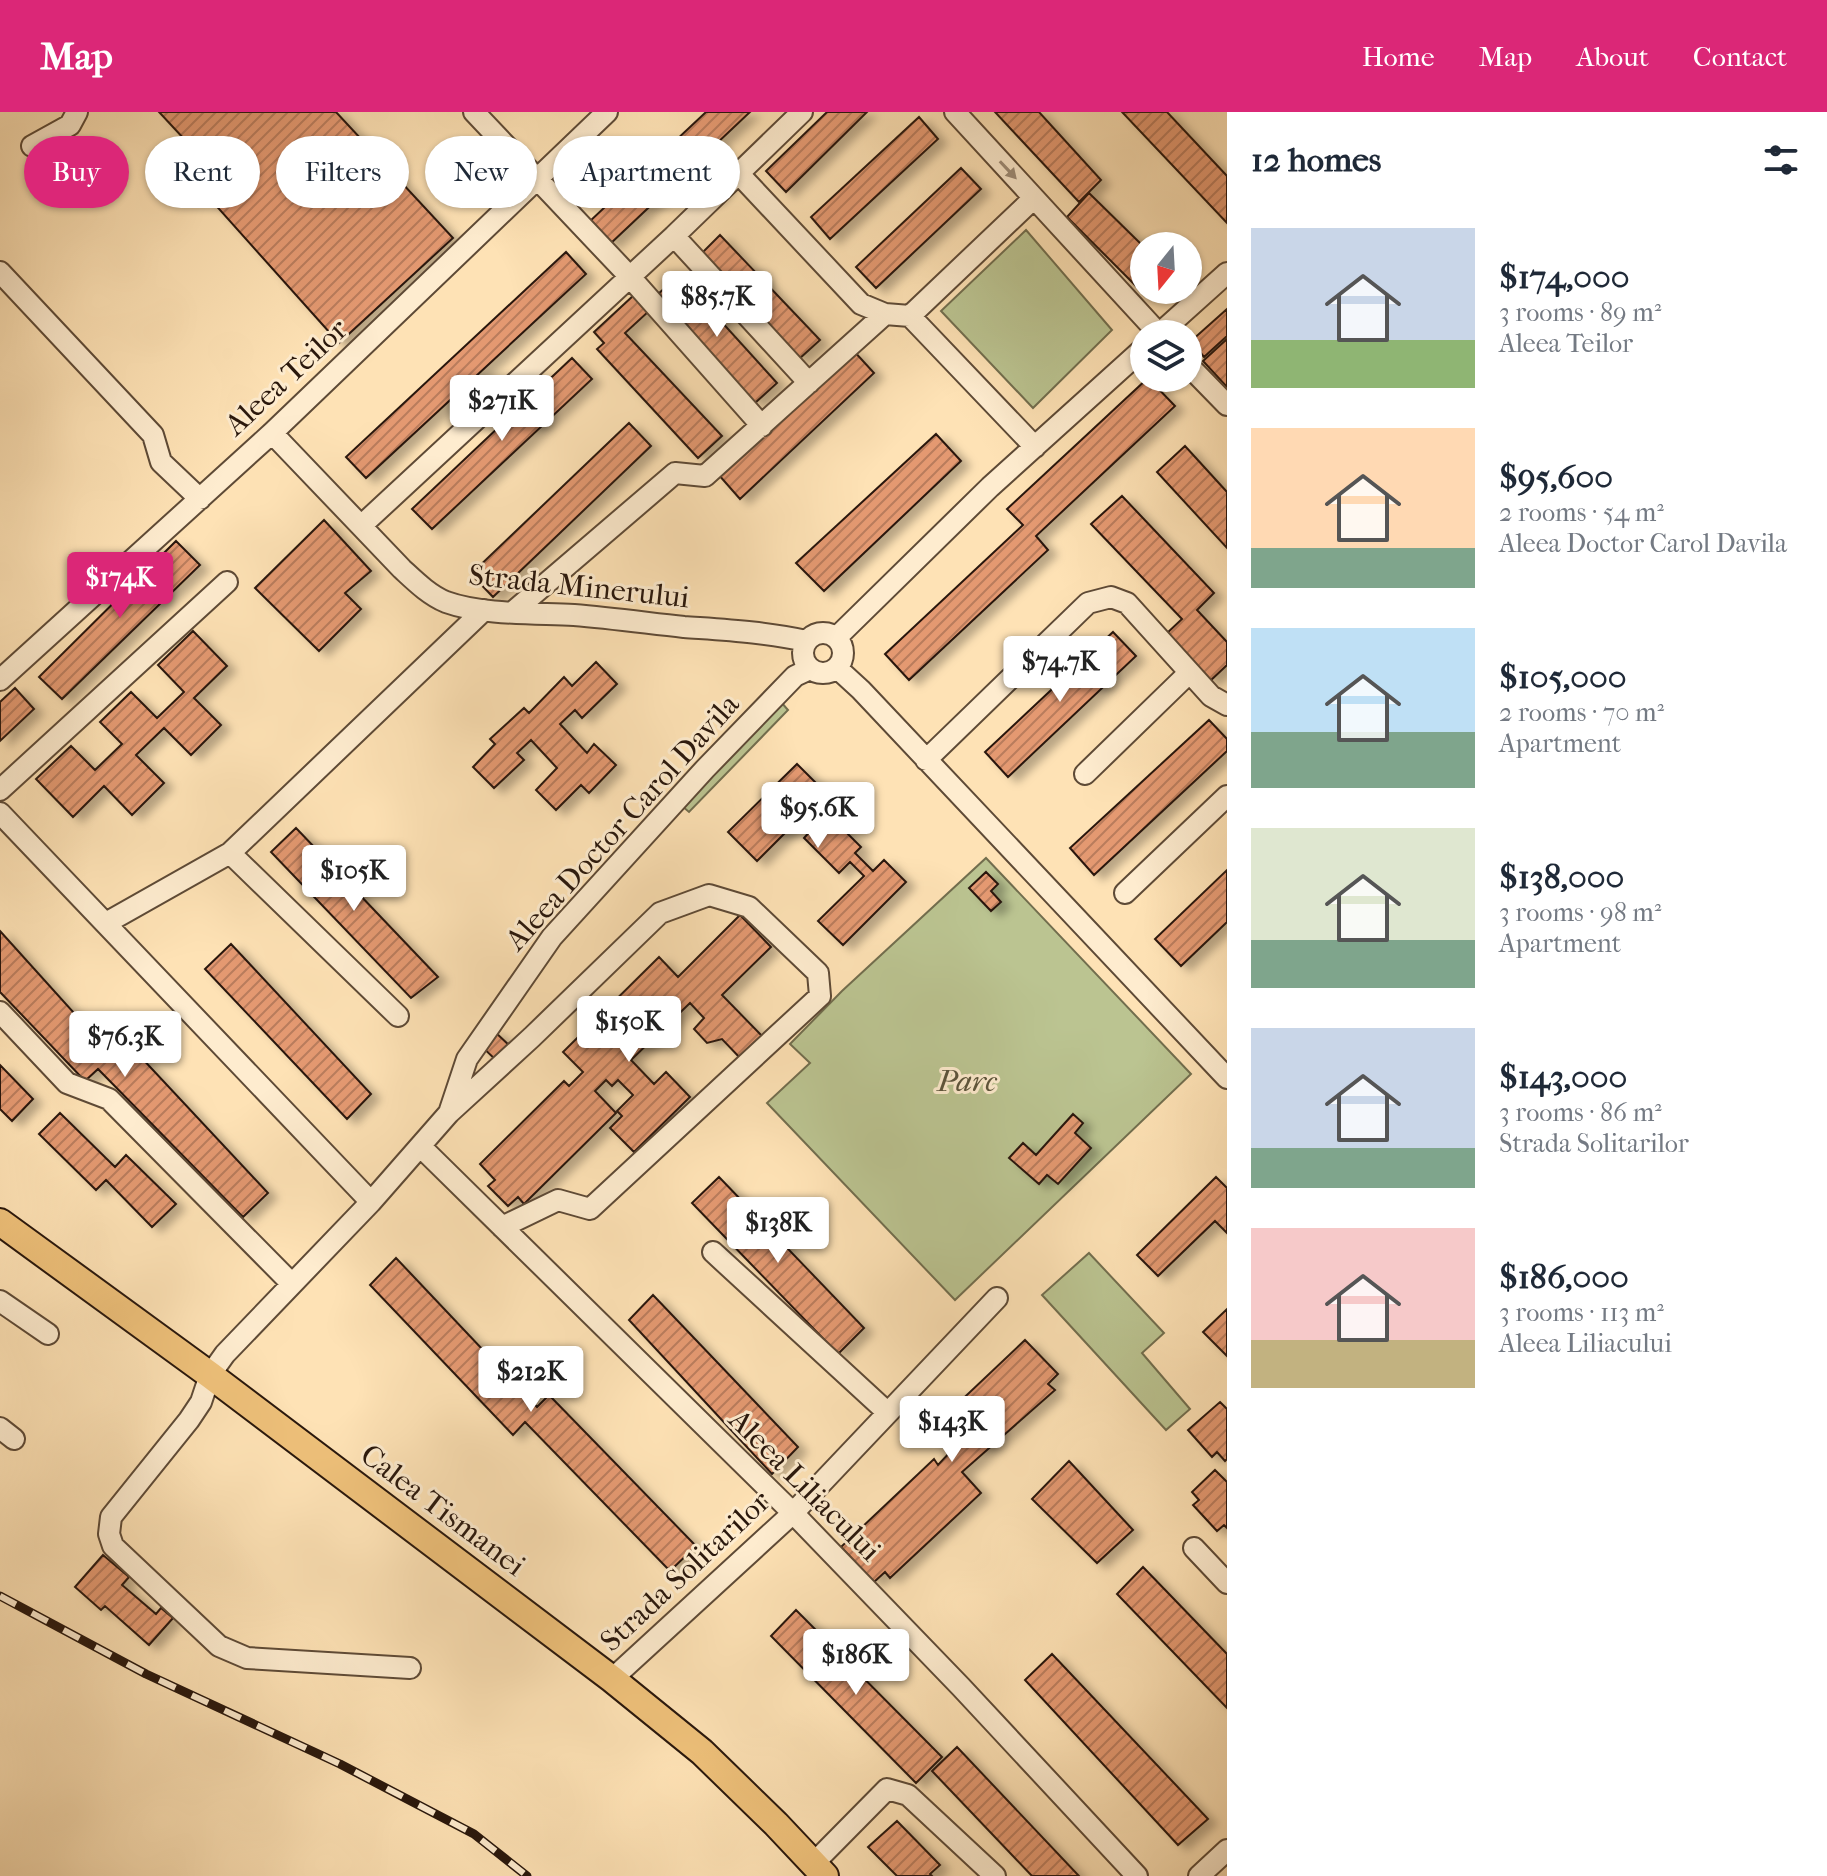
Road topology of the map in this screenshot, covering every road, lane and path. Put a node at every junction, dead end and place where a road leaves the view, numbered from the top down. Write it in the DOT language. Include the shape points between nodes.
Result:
graph roads {
  1 [pos="77,112"];
  2 [pos="474,112"];
  3 [pos="607,112"];
  4 [pos="802,112"];
  5 [pos="955,112"];
  6 [pos="50,136"];
  7 [pos="496,136"];
  8 [pos="740,173"];
  9 [pos="740,175"];
  10 [pos="537,180"];
  11 [pos="1034,198"];
  12 [pos="508,208"];
  13 [pos="703,208"];
  14 [pos="674,236"];
  15 [pos="0,272"];
  16 [pos="1227,273"];
  17 [pos="630,277"];
  18 [pos="885,314"];
  19 [pos="910,316"];
  20 [pos="1146,320"];
  21 [pos="1175,320"];
  22 [pos="1130,361"];
  23 [pos="1202,379"];
  24 [pos="809,383"];
  25 [pos="1227,405"];
  26 [pos="762,426"];
  27 [pos="272,433"];
  28 [pos="1035,447"];
  29 [pos="200,499"];
  30 [pos="361,526"];
  31 [pos="227,582"];
  32 [pos="484,610"];
  33 [pos="514,611"];
  34 [pos="836,638"];
  35 [pos="806,641"];
  36 [pos="837,668"];
  37 [pos="810,669"];
  38 [pos="1189,673"];
  39 [pos="0,680"];
  40 [pos="1227,705"];
  41 [pos="926,760"];
  42 [pos="1085,774"];
  43 [pos="0,790"];
  44 [pos="1227,796"];
  45 [pos="0,813"];
  46 [pos="230,853"];
  47 [pos="1125,893"];
  48 [pos="106,923"];
  49 [pos="0,1012"];
  50 [pos="398,1016"];
  51 [pos="1227,1078"];
  52 [pos="449,1113"];
  53 [pos="421,1147"];
  54 [pos="371,1202"];
  55 [pos="0,1222"];
  56 [pos="502,1227"];
  57 [pos="713,1252"];
  58 [pos="292,1284"];
  59 [pos="997,1298"];
  60 [pos="0,1301"];
  61 [pos="48,1334"];
  62 [pos="210,1375"];
  63 [pos="888,1413"];
  64 [pos="793,1513"];
  65 [pos="1194,1548"];
  66 [pos="1227,1583"];
  67 [pos="410,1668"];
  68 [pos="612,1679"];
  69 [pos="1227,1850"];
  70 [pos="820,1870"];
  71 [pos="995,1876"];
  72 [pos="1137,1876"];
  73 [pos="1199,1876"];
  1 -- 6 [label="street" via="70,125"];
  2 -- 7 [label="street"];
  3 -- 10 [label="street, Aleea Teilor"];
  4 -- 8 [label="street"];
  5 -- 11 [label="street, one-way"];
  9 -- 18 [label="street" via="861,304"];
  10 -- 17 [label="street"];
  11 -- 19 [label="street"];
  11 -- 20 [label="street"];
  12 -- 27 [label="street, Aleea Teilor"];
  13 -- 14 [label="street"];
  14 -- 17 [label="street"];
  14 -- 24 [label="street"];
  15 -- 29 [label="street" via="153,435 161,462"];
  16 -- 21 [label="street"];
  17 -- 26 [label="street"];
  17 -- 30 [label="street"];
  18 -- 19 [label="street"];
  18 -- 24 [label="street"];
  19 -- 28 [label="street"];
  22 -- 28 [label="street"];
  23 -- 25 [label="street"];
  24 -- 26 [label="street"];
  26 -- 33 [label="street" via="705,476 675,473"];
  27 -- 29 [label="street, Aleea Teilor"];
  27 -- 30 [label="street, Strada Minerului"];
  28 -- 34 [label="street"];
  29 -- 39 [label="street, Aleea Teilor"];
  30 -- 32 [label="street, Strada Minerului" via="424,589 442,600"];
  31 -- 43 [label="street"];
  32 -- 33 [label="street, Strada Minerului"];
  32 -- 46 [label="street"];
  33 -- 35 [label="street, Strada Minerului" via="771,633"];
  34 -- 35 [label="street" via="824,632"];
  34 -- 36 [label="street" via="844,652"];
  35 -- 37 [label="street" via="802,655"];
  36 -- 37 [label="street" via="821,673"];
  36 -- 41 [label="street"];
  37 -- 52 [label="street, Aleea Doctor Carol Davila" via="795,676 552,937 467,1059"];
  38 -- 40 [label="street"];
  38 -- 41 [label="street" via="1127,603 1100,599 1088,603"];
  38 -- 42 [label="street"];
  41 -- 51 [label="street"];
  44 -- 47 [label="street"];
  45 -- 48 [label="street"];
  46 -- 48 [label="street"];
  46 -- 50 [label="street"];
  48 -- 54 [label="street"];
  49 -- 58 [label="street" via="67,1083 109,1099"];
  52 -- 53 [label="street, Aleea Doctor Carol Davila"];
  52 -- 56 [label="street, Aleea Doctor Carol Davila" via="660,913 709,895 749,907 818,973 820,996 590,1209 558,1200"];
  53 -- 54 [label="street, Aleea Doctor Carol Davila"];
  53 -- 56 [label="street, Aleea Liliacului"];
  54 -- 58 [label="street, Aleea Doctor Carol Davila"];
  55 -- 62 [label="main road, Calea Tismanei"];
  56 -- 64 [label="street, Aleea Liliacului"];
  57 -- 63 [label="street"];
  58 -- 62 [label="street, Aleea Doctor Carol Davila"];
  59 -- 63 [label="street, Strada Solitarilor"];
  60 -- 61 [label="street"];
  62 -- 67 [label="street, Aleea Doctor Carol Davila" via="189,1420 111,1517 113,1546 219,1646 247,1658"];
  62 -- 68 [label="main road, Calea Tismanei"];
  63 -- 64 [label="street, Strada Solitarilor"];
  64 -- 68 [label="street, Strada Solitarilor"];
  64 -- 72 [label="street, Aleea Liliacului"];
  65 -- 66 [label="street"];
  68 -- 70 [label="main road, Calea Tismanei" via="702,1752"];
  69 -- 73 [label="street"];
  70 -- 71 [label="street" via="887,1789 908,1795"];
}
